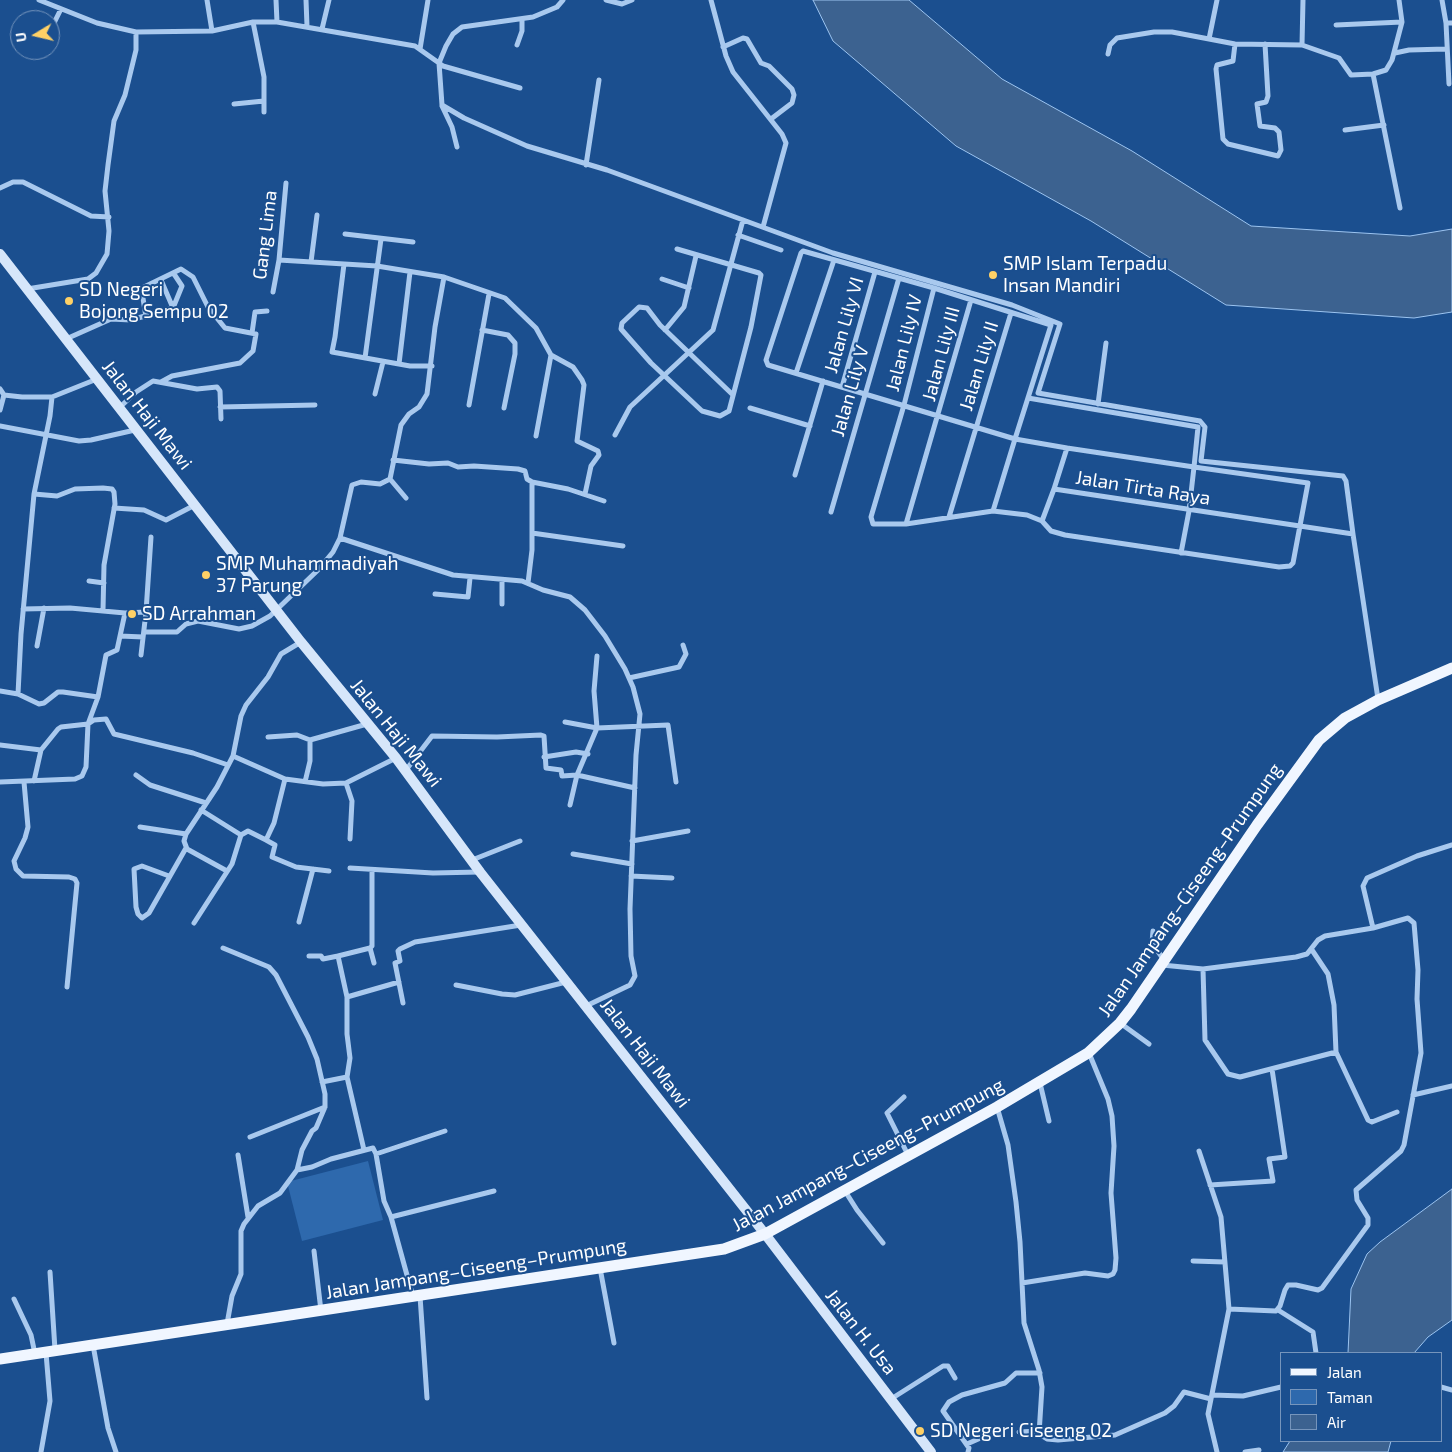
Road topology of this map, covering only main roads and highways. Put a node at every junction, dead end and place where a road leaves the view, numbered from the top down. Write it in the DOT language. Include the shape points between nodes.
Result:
graph roads {
  1 [pos="1452,668"];
  2 [pos="0,1359"];
  1 -- 2 [label="main road, Jalan Jampang–Ciseeng–Prumpung" via="1345,718 1310,749 1120,1023 1088,1053 1040,1083 765,1234 724,1249"];
}
